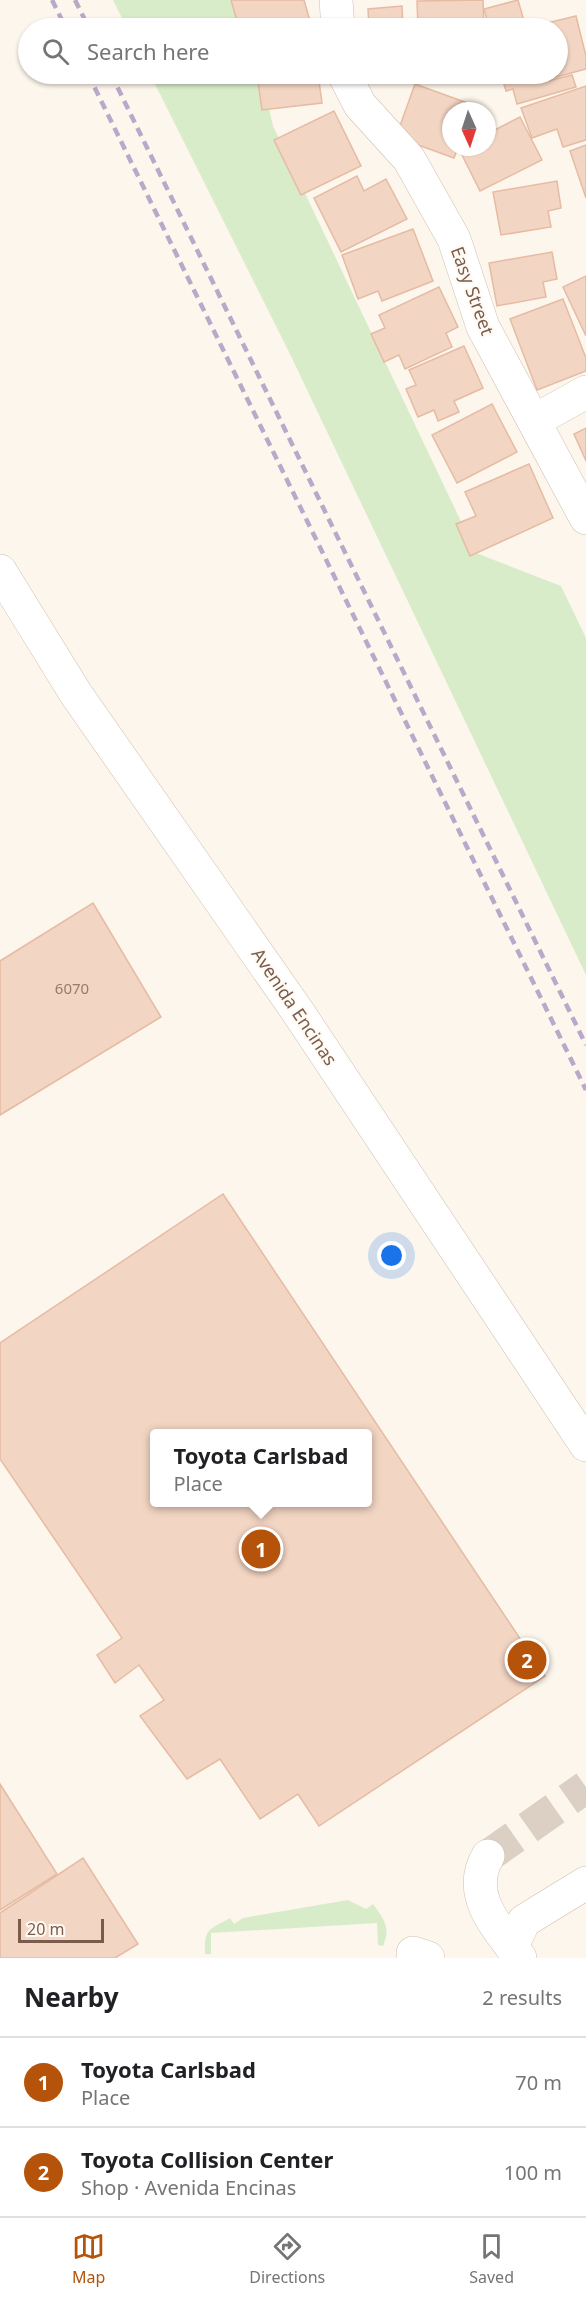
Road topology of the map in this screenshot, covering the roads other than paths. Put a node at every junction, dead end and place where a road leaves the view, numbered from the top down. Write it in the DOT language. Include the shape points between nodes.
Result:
graph roads {
  1 [pos="336,0"];
  2 [pos="337,18"];
  3 [pos="349,84"];
  4 [pos="586,392"];
  5 [pos="534,421"];
  6 [pos="586,518"];
  7 [pos="0,571"];
  8 [pos="586,1445"];
  9 [pos="488,1856"];
  10 [pos="586,1883"];
  11 [pos="516,1952"];
  1 -- 2 [label="street"];
  3 -- 5 [label="street, Easy Street" via="360,105 409,159 454,239 483,327"];
  4 -- 5 [label="street"];
  5 -- 6 [label="street, Easy Street"];
  7 -- 8 [label="street, Avenida Encinas" via="76,694 298,1012"];
  9 -- 11 [label="street" via="481,1869 480,1889 485,1908"];
  10 -- 11 [label="street" via="524,1922"];
}
